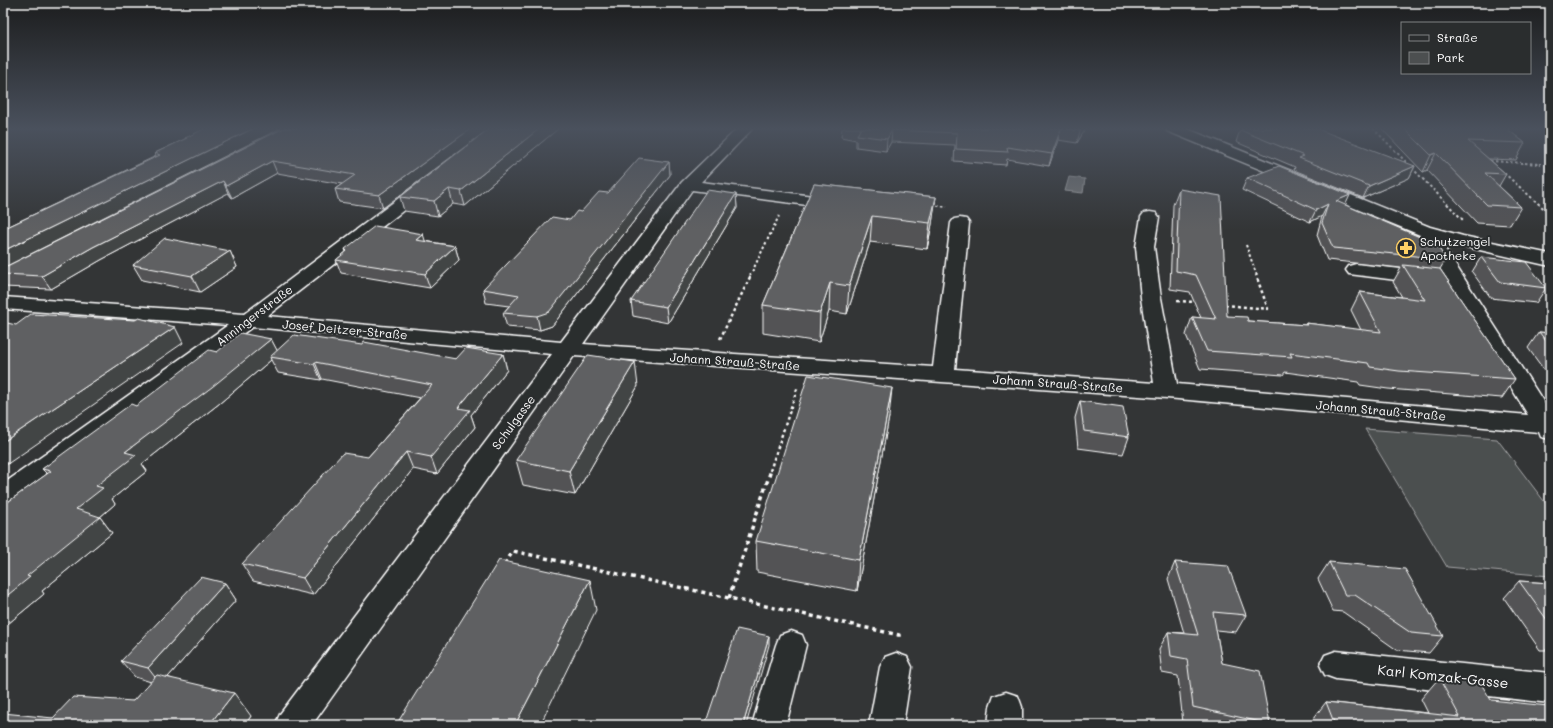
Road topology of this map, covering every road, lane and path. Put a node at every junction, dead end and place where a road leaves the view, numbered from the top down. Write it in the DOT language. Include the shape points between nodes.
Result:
graph roads {
  1 [pos="711,162"];
  2 [pos="1255,162"];
  3 [pos="1407,162"];
  4 [pos="1491,162"];
  5 [pos="1507,162"];
  6 [pos="1541,164"];
  7 [pos="1495,166"];
  8 [pos="1501,170"];
  9 [pos="438,176"];
  10 [pos="688,185"];
  11 [pos="930,205"];
  12 [pos="857,206"];
  13 [pos="782,211"];
  14 [pos="1550,214"];
  15 [pos="1150,217"];
  16 [pos="960,223"];
  17 [pos="1467,223"];
  18 [pos="1424,231"];
  19 [pos="1246,245"];
  20 [pos="1550,260"];
  21 [pos="1356,270"];
  22 [pos="1456,282"];
  23 [pos="1150,298"];
  24 [pos="1198,302"];
  25 [pos="3,303"];
  26 [pos="1221,305"];
  27 [pos="248,320"];
  28 [pos="566,349"];
  29 [pos="710,359"];
  30 [pos="805,366"];
  31 [pos="943,375"];
  32 [pos="1167,391"];
  33 [pos="1549,427"];
  34 [pos="3,497"];
  35 [pos="500,572"];
  36 [pos="729,598"];
  37 [pos="791,645"];
  38 [pos="1336,665"];
  39 [pos="896,667"];
  40 [pos="1550,688"];
  41 [pos="292,725"];
  42 [pos="769,725"];
  43 [pos="886,725"];
  1 -- 10 [label="street, Schulgasse"];
  2 -- 18 [label="street"];
  3 -- 17 [label="path"];
  4 -- 7 [label="path"];
  5 -- 6 [label="path"];
  8 -- 14 [label="path"];
  9 -- 27 [label="street, Anningerstraße"];
  10 -- 12 [label="street"];
  10 -- 28 [label="street, Schulgasse"];
  11 -- 16 [label="path" via="960,208"];
  13 -- 29 [label="path"];
  15 -- 23 [label="street" via="1145,247"];
  16 -- 31 [label="street"];
  18 -- 20 [label="street"];
  18 -- 22 [label="street"];
  19 -- 26 [label="path" via="1268,309"];
  21 -- 22 [label="street"];
  22 -- 33 [label="street"];
  23 -- 24 [label="path"];
  23 -- 32 [label="street"];
  25 -- 27 [label="street, Josef Deitzer-Straße"];
  27 -- 28 [label="street, Josef Deitzer-Straße"];
  27 -- 34 [label="street, Anningerstraße"];
  28 -- 29 [label="street, Johann Strauß-Straße"];
  28 -- 41 [label="street, Schulgasse"];
  29 -- 30 [label="street, Johann Strauß-Straße"];
  30 -- 31 [label="street, Johann Strauß-Straße"];
  30 -- 36 [label="path"];
  31 -- 32 [label="street, Johann Strauß-Straße"];
  32 -- 33 [label="street, Johann Strauß-Straße"];
  35 -- 36 [label="path" via="513,552"];
  36 -- 39 [label="path" via="899,635"];
  37 -- 42 [label="street"];
  38 -- 40 [label="street, Karl Komzak-Gasse"];
  39 -- 43 [label="street"];
}
